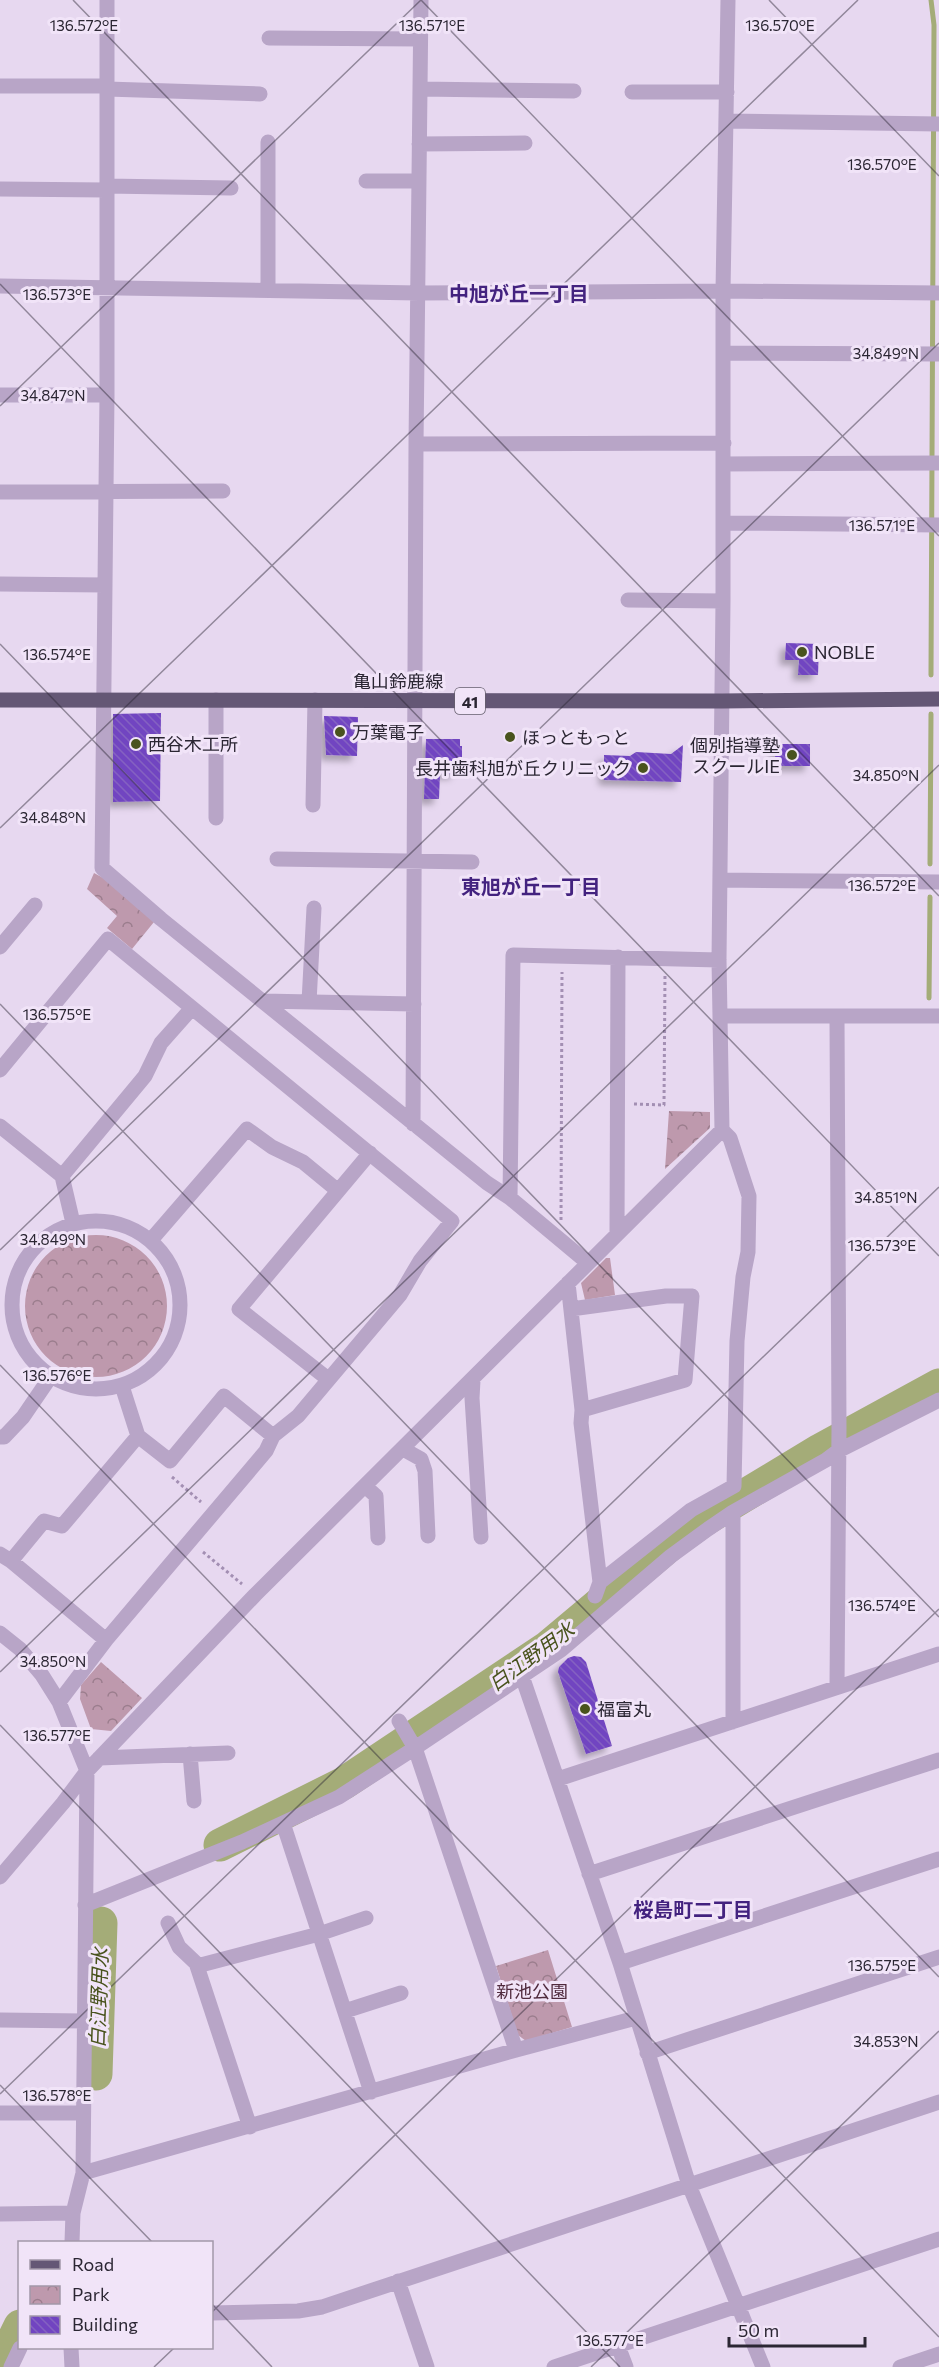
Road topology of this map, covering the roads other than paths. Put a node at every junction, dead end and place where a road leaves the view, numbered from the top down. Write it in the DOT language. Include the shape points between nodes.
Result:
graph roads {
  1 [pos="106,0"];
  2 [pos="421,0"];
  3 [pos="728,0"];
  4 [pos="269,38"];
  5 [pos="420,39"];
  6 [pos="0,86"];
  7 [pos="107,88"];
  8 [pos="420,89"];
  9 [pos="574,91"];
  10 [pos="632,92"];
  11 [pos="727,92"];
  12 [pos="260,94"];
  13 [pos="727,121"];
  14 [pos="935,124"];
  15 [pos="268,142"];
  16 [pos="525,143"];
  17 [pos="419,144"];
  18 [pos="366,181"];
  19 [pos="420,181"];
  20 [pos="106,188"];
  21 [pos="231,188"];
  22 [pos="0,189"];
  23 [pos="0,286"];
  24 [pos="106,287"];
  25 [pos="268,290"];
  26 [pos="723,291"];
  27 [pos="419,293"];
  28 [pos="932,293"];
  29 [pos="723,353"];
  30 [pos="932,354"];
  31 [pos="0,395"];
  32 [pos="106,396"];
  33 [pos="724,443"];
  34 [pos="416,444"];
  35 [pos="934,463"];
  36 [pos="724,464"];
  37 [pos="224,491"];
  38 [pos="0,492"];
  39 [pos="105,492"];
  40 [pos="723,523"];
  41 [pos="934,525"];
  42 [pos="0,584"];
  43 [pos="105,585"];
  44 [pos="628,600"];
  45 [pos="723,601"];
  46 [pos="939,699"];
  47 [pos="0,700"];
  48 [pos="104,700"];
  49 [pos="216,700"];
  50 [pos="315,700"];
  51 [pos="415,700"];
  52 [pos="722,701"];
  53 [pos="313,804"];
  54 [pos="216,818"];
  55 [pos="277,859"];
  56 [pos="414,861"];
  57 [pos="472,862"];
  58 [pos="721,880"];
  59 [pos="939,882"];
  60 [pos="34,905"];
  61 [pos="314,908"];
  62 [pos="0,947"];
  63 [pos="618,957"];
  64 [pos="719,960"];
  65 [pos="262,1001"];
  66 [pos="309,1002"];
  67 [pos="414,1004"];
  68 [pos="192,1008"];
  69 [pos="721,1016"];
  70 [pos="939,1016"];
  71 [pos="837,1017"];
  72 [pos="0,1070"];
  73 [pos="413,1124"];
  74 [pos="0,1126"];
  75 [pos="722,1130"];
  76 [pos="370,1153"];
  77 [pos="62,1176"];
  78 [pos="337,1190"];
  79 [pos="510,1198"];
  80 [pos="73,1222"];
  81 [pos="617,1234"];
  82 [pos="151,1240"];
  83 [pos="588,1263"];
  84 [pos="568,1283"];
  85 [pos="571,1309"];
  86 [pos="7,1333"];
  87 [pos="51,1376"];
  88 [pos="328,1379"];
  89 [pos="473,1380"];
  90 [pos="122,1386"];
  91 [pos="939,1400"];
  92 [pos="582,1410"];
  93 [pos="138,1436"];
  94 [pos="273,1436"];
  95 [pos="0,1437"];
  96 [pos="403,1449"];
  97 [pos="838,1451"];
  98 [pos="365,1486"];
  99 [pos="733,1512"];
  100 [pos="428,1536"];
  101 [pos="481,1537"];
  102 [pos="378,1538"];
  103 [pos="5,1558"];
  104 [pos="0,1632"];
  105 [pos="106,1640"];
  106 [pos="939,1654"];
  107 [pos="522,1676"];
  108 [pos="837,1687"];
  109 [pos="59,1702"];
  110 [pos="399,1721"];
  111 [pos="733,1722"];
  112 [pos="415,1746"];
  113 [pos="228,1753"];
  114 [pos="190,1755"];
  115 [pos="99,1758"];
  116 [pos="939,1760"];
  117 [pos="87,1771"];
  118 [pos="558,1779"];
  119 [pos="194,1801"];
  120 [pos="283,1823"];
  121 [pos="939,1859"];
  122 [pos="589,1874"];
  123 [pos="0,1877"];
  124 [pos="85,1905"];
  125 [pos="366,1918"];
  126 [pos="168,1923"];
  127 [pos="319,1934"];
  128 [pos="939,1957"];
  129 [pos="620,1963"];
  130 [pos="199,1965"];
  131 [pos="400,1993"];
  132 [pos="345,2011"];
  133 [pos="636,2018"];
  134 [pos="0,2020"];
  135 [pos="84,2021"];
  136 [pos="516,2050"];
  137 [pos="647,2053"];
  138 [pos="371,2092"];
  139 [pos="939,2102"];
  140 [pos="0,2113"];
  141 [pos="83,2113"];
  142 [pos="250,2127"];
  143 [pos="83,2173"];
  144 [pos="689,2185"];
  145 [pos="73,2213"];
  146 [pos="0,2214"];
  147 [pos="939,2239"];
  148 [pos="72,2241"];
  149 [pos="398,2281"];
  150 [pos="738,2306"];
  151 [pos="213,2313"];
  152 [pos="618,2346"];
  153 [pos="20,2349"];
  154 [pos="71,2349"];
  155 [pos="939,2354"];
  156 [pos="11,2367"];
  157 [pos="72,2367"];
  158 [pos="427,2367"];
  159 [pos="554,2367"];
  160 [pos="626,2367"];
  161 [pos="763,2367"];
  162 [pos="900,2367"];
  1 -- 7 [label="street"];
  2 -- 5 [label="street"];
  3 -- 11 [label="street"];
  4 -- 5 [label="street"];
  5 -- 8 [label="street"];
  6 -- 7 [label="street"];
  7 -- 12 [label="street"];
  7 -- 20 [label="street"];
  8 -- 9 [label="street"];
  8 -- 17 [label="street"];
  10 -- 11 [label="street"];
  11 -- 13 [label="street"];
  13 -- 14 [label="street"];
  13 -- 26 [label="street"];
  15 -- 25 [label="street"];
  16 -- 17 [label="street"];
  17 -- 19 [label="street"];
  18 -- 19 [label="street"];
  19 -- 27 [label="street"];
  20 -- 21 [label="street"];
  20 -- 22 [label="street"];
  20 -- 24 [label="street"];
  23 -- 24 [label="street"];
  24 -- 25 [label="street"];
  24 -- 32 [label="street"];
  25 -- 27 [label="street"];
  26 -- 27 [label="street"];
  26 -- 28 [label="street"];
  26 -- 29 [label="street"];
  27 -- 34 [label="street"];
  29 -- 30 [label="street"];
  29 -- 33 [label="street"];
  31 -- 32 [label="street"];
  32 -- 39 [label="street"];
  33 -- 34 [label="street"];
  33 -- 36 [label="street"];
  34 -- 51 [label="street"];
  35 -- 36 [label="street"];
  36 -- 40 [label="street"];
  37 -- 39 [label="street"];
  38 -- 39 [label="street"];
  39 -- 43 [label="street"];
  40 -- 41 [label="street"];
  40 -- 45 [label="street"];
  42 -- 43 [label="street"];
  43 -- 48 [label="street"];
  44 -- 45 [label="street"];
  45 -- 52 [label="street"];
  46 -- 52 [label="main road, 亀山鈴鹿線 / 41"];
  47 -- 48 [label="main road, 亀山鈴鹿線 / 41"];
  48 -- 49 [label="main road, 亀山鈴鹿線 / 41"];
  48 -- 65 [label="street" via="102,868"];
  49 -- 50 [label="main road, 亀山鈴鹿線 / 41"];
  49 -- 54 [label="street"];
  50 -- 51 [label="main road, 亀山鈴鹿線 / 41"];
  50 -- 53 [label="street"];
  51 -- 52 [label="main road, 亀山鈴鹿線 / 41"];
  51 -- 56 [label="street"];
  52 -- 58 [label="street"];
  55 -- 56 [label="street"];
  56 -- 57 [label="street"];
  56 -- 67 [label="street"];
  58 -- 59 [label="street"];
  58 -- 64 [label="street"];
  60 -- 62 [label="street"];
  61 -- 66 [label="street"];
  63 -- 64 [label="street"];
  63 -- 79 [label="street" via="513,955"];
  63 -- 81 [label="street"];
  64 -- 69 [label="street"];
  65 -- 66 [label="street"];
  65 -- 73 [label="street"];
  66 -- 67 [label="street"];
  67 -- 73 [label="street"];
  68 -- 72 [label="street" via="108,939"];
  68 -- 76 [label="street"];
  68 -- 77 [label="street" via="161,1043 145,1076"];
  69 -- 71 [label="street"];
  69 -- 75 [label="street"];
  70 -- 71 [label="street"];
  71 -- 97 [label="street"];
  73 -- 79 [label="street"];
  74 -- 77 [label="street"];
  75 -- 81 [label="street"];
  75 -- 92 [label="street" via="730,1138 749,1196 748,1252 737,1341 734,1486 691,1510 597,1589 580,1423"];
  76 -- 78 [label="street"];
  76 -- 88 [label="street" via="452,1221 420,1261 400,1295"];
  77 -- 80 [label="street"];
  78 -- 82 [label="street" via="303,1162 247,1129"];
  78 -- 88 [label="street" via="239,1309"];
  79 -- 83 [label="street"];
  80 -- 82 [label="street" via="111,1223 133,1229"];
  80 -- 86 [label="street" via="47,1236 27,1255 15,1281"];
  81 -- 83 [label="street"];
  82 -- 90 [label="street" via="175,1276 180,1318 175,1338 158,1361"];
  83 -- 84 [label="street"];
  84 -- 85 [label="street"];
  84 -- 89 [label="street"];
  85 -- 92 [label="street"];
  85 -- 92 [label="street" via="692,1296 685,1380"];
  86 -- 87 [label="street"];
  87 -- 90 [label="street" via="85,1388"];
  87 -- 95 [label="street" via="23,1417"];
  88 -- 94 [label="street" via="298,1416"];
  89 -- 96 [label="street"];
  89 -- 101 [label="street"];
  90 -- 93 [label="street"];
  91 -- 97 [label="street"];
  93 -- 94 [label="street" via="170,1461 224,1396"];
  93 -- 103 [label="street" via="62,1526 44,1521"];
  94 -- 105 [label="street" via="266,1451"];
  96 -- 98 [label="street"];
  96 -- 100 [label="street" via="421,1459 426,1471"];
  97 -- 99 [label="street"];
  97 -- 108 [label="street"];
  98 -- 102 [label="street" via="376,1496"];
  98 -- 115 [label="street"];
  99 -- 107 [label="street" via="671,1556 561,1650"];
  99 -- 111 [label="street"];
  103 -- 105 [label="street"];
  104 -- 109 [label="street" via="42,1675"];
  105 -- 109 [label="street"];
  106 -- 108 [label="street"];
  107 -- 112 [label="street"];
  107 -- 118 [label="street"];
  108 -- 111 [label="street"];
  109 -- 117 [label="street"];
  110 -- 112 [label="street"];
  111 -- 118 [label="street"];
  112 -- 120 [label="street" via="339,1797"];
  112 -- 136 [label="street"];
  113 -- 114 [label="street"];
  114 -- 115 [label="street"];
  114 -- 119 [label="street"];
  115 -- 117 [label="street"];
  116 -- 122 [label="street"];
  117 -- 123 [label="street"];
  117 -- 124 [label="street"];
  118 -- 122 [label="street"];
  120 -- 124 [label="street"];
  120 -- 127 [label="street"];
  121 -- 129 [label="street"];
  122 -- 129 [label="street"];
  124 -- 135 [label="street"];
  125 -- 127 [label="street"];
  126 -- 130 [label="street" via="179,1947"];
  127 -- 130 [label="street"];
  127 -- 132 [label="street"];
  128 -- 137 [label="street"];
  129 -- 133 [label="street"];
  130 -- 142 [label="street"];
  131 -- 132 [label="street"];
  132 -- 138 [label="street"];
  133 -- 136 [label="street"];
  133 -- 137 [label="street"];
  134 -- 135 [label="street"];
  135 -- 141 [label="street"];
  136 -- 138 [label="street"];
  137 -- 144 [label="street"];
  138 -- 142 [label="street"];
  139 -- 144 [label="street"];
  140 -- 141 [label="street"];
  141 -- 143 [label="street"];
  142 -- 143 [label="street"];
  143 -- 145 [label="street"];
  144 -- 149 [label="street"];
  144 -- 150 [label="street"];
  145 -- 146 [label="street"];
  145 -- 148 [label="street"];
  147 -- 150 [label="street"];
  149 -- 151 [label="street" via="306,2310"];
  149 -- 158 [label="street"];
  150 -- 152 [label="street"];
  150 -- 161 [label="street"];
  152 -- 159 [label="street"];
  152 -- 160 [label="street"];
  153 -- 156 [label="street"];
  154 -- 157 [label="street"];
  155 -- 162 [label="street"];
}
